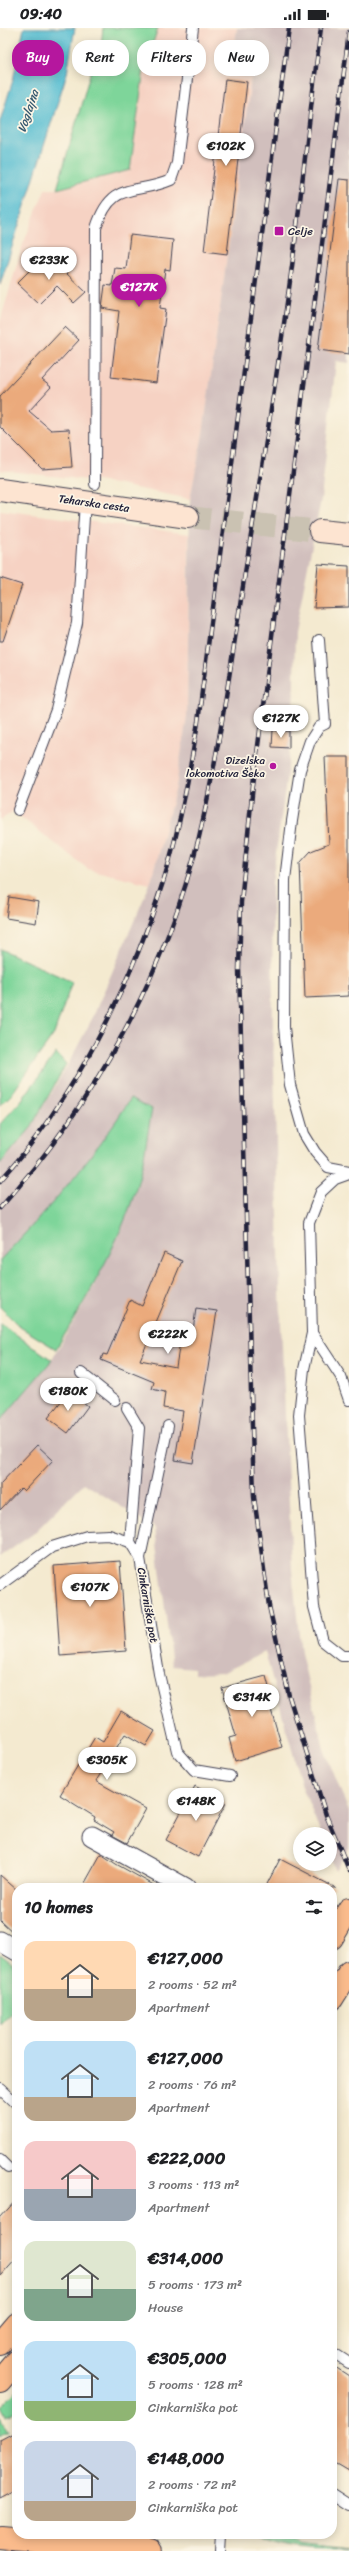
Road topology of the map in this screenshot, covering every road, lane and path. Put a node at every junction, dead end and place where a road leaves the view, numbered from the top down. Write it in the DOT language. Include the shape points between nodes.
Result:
graph roads {
  1 [pos="193,28"];
  2 [pos="0,490"];
  3 [pos="90,493"];
  4 [pos="188,517"];
  5 [pos="320,531"];
  6 [pos="349,534"];
  7 [pos="319,640"];
  8 [pos="18,810"];
  9 [pos="349,1173"];
  10 [pos="312,1333"];
  11 [pos="81,1373"];
  12 [pos="115,1400"];
  13 [pos="349,1400"];
  14 [pos="127,1408"];
  15 [pos="168,1426"];
  16 [pos="130,1542"];
  17 [pos="140,1558"];
  18 [pos="0,1585"];
  19 [pos="349,1656"];
  20 [pos="230,1776"];
  21 [pos="92,1836"];
  22 [pos="177,1883"];
  23 [pos="349,1909"];
  24 [pos="337,1929"];
  25 [pos="0,1941"];
  26 [pos="12,1948"];
  27 [pos="349,1972"];
  28 [pos="337,1991"];
  29 [pos="0,2088"];
  30 [pos="12,2099"];
  31 [pos="0,2160"];
  32 [pos="8,2168"];
  33 [pos="12,2330"];
  34 [pos="0,2344"];
  35 [pos="337,2355"];
  36 [pos="349,2363"];
  37 [pos="12,2367"];
  38 [pos="0,2381"];
  39 [pos="337,2497"];
  40 [pos="349,2505"];
  41 [pos="2,2537"];
  42 [pos="12,2538"];
  43 [pos="23,2539"];
  44 [pos="221,2539"];
  45 [pos="150,2551"];
  46 [pos="220,2551"];
  1 -- 3 [label="lane" via="178,163 171,180 157,186 118,192 102,211 96,228"];
  2 -- 3 [label="street, Teharska cesta"];
  3 -- 4 [label="street, Teharska cesta"];
  3 -- 8 [label="lane" via="77,623 56,710"];
  5 -- 6 [label="street"];
  7 -- 9 [label="lane" via="325,724 319,727 310,741 300,770 292,821 285,880 284,1027 290,1085 304,1134 328,1167"];
  9 -- 10 [label="lane" via="335,1179 321,1192 309,1223"];
  10 -- 13 [label="lane" via="341,1377"];
  10 -- 19 [label="lane" via="304,1369 299,1415 314,1606 323,1641 342,1656"];
  11 -- 12 [label="lane"];
  14 -- 16 [label="lane" via="139,1428"];
  15 -- 17 [label="lane"];
  16 -- 17 [label="lane, Cinkarniška pot"];
  16 -- 18 [label="lane" via="109,1535 87,1536 52,1547"];
  17 -- 20 [label="lane, Cinkarniška pot" via="159,1674 177,1751 194,1770"];
  21 -- 22 [label="street"];
  23 -- 24 [label="main road"];
  25 -- 26 [label="street"];
  27 -- 28 [label="main road"];
  29 -- 30 [label="lane"];
  31 -- 32 [label="lane"];
  33 -- 34 [label="main road"];
  35 -- 36 [label="lane"];
  37 -- 38 [label="main road"];
  39 -- 40 [label="lane"];
  41 -- 42 [label="main road"];
  43 -- 45 [label="main road"];
  44 -- 46 [label="lane"];
}
